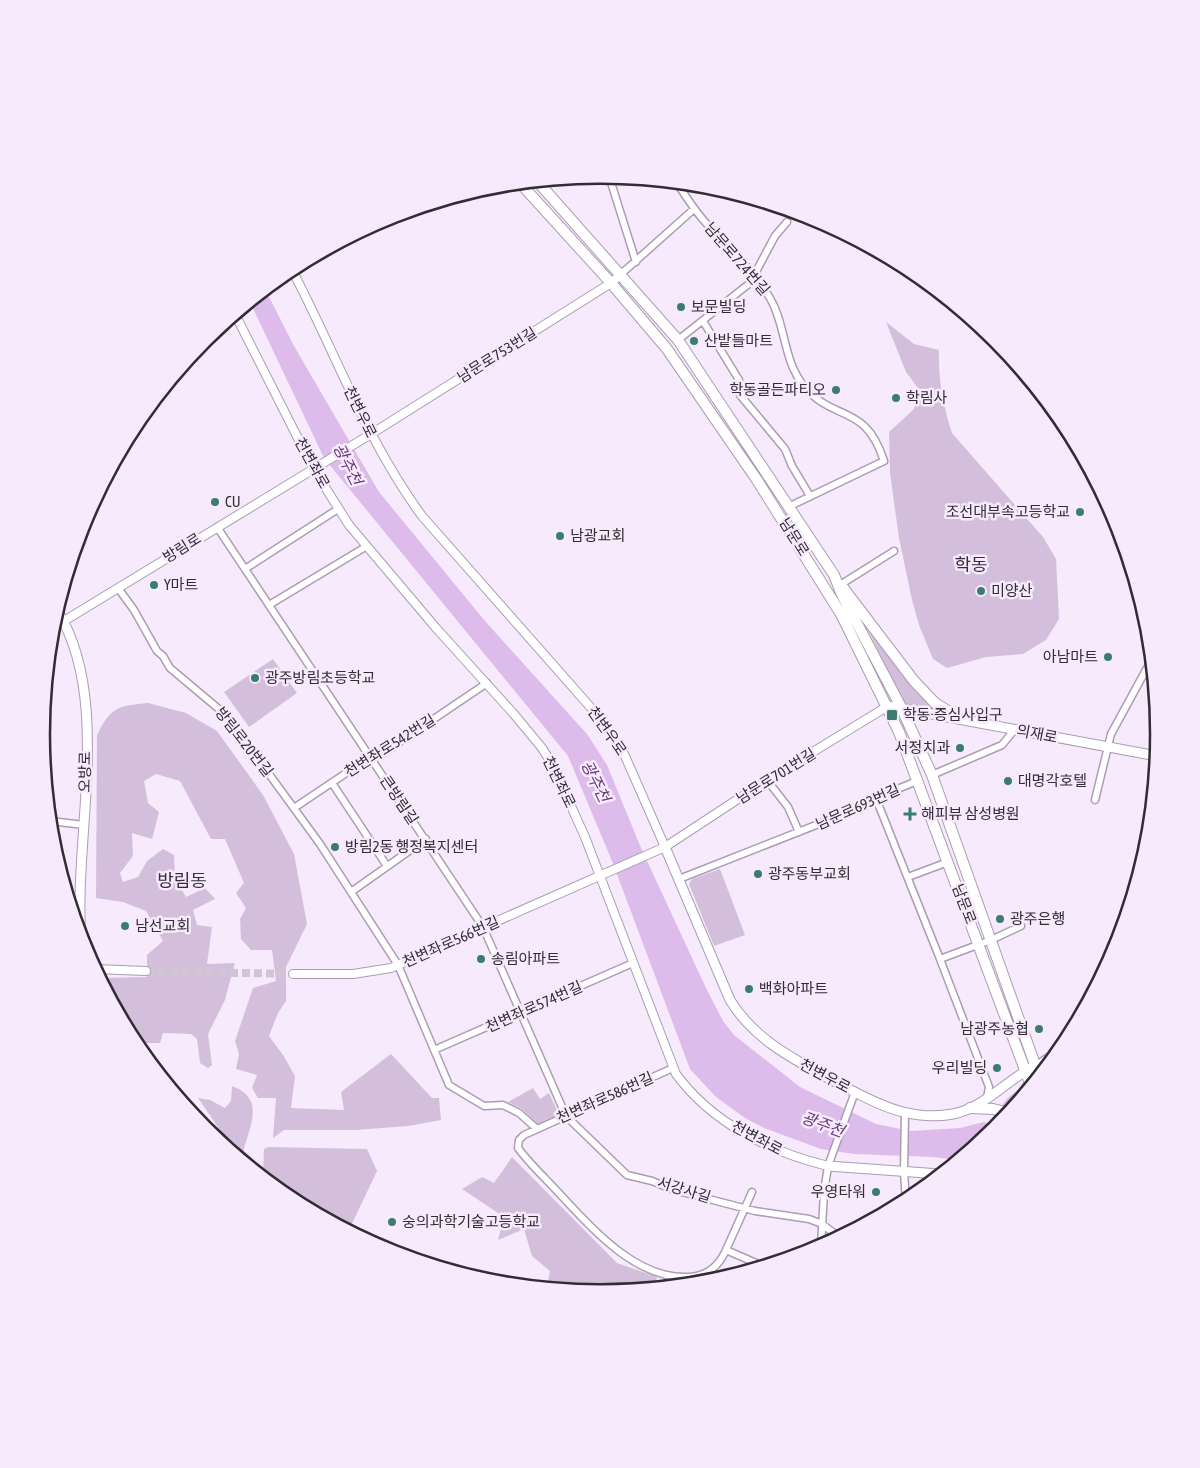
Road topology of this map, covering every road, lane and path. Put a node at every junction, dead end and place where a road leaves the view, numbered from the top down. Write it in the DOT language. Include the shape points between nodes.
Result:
graph roads {
  1 [pos="612,184"];
  2 [pos="543,187"];
  3 [pos="526,189"];
  4 [pos="682,191"];
  5 [pos="694,209"];
  6 [pos="787,222"];
  7 [pos="636,262"];
  8 [pos="621,274"];
  9 [pos="295,276"];
  10 [pos="755,277"];
  11 [pos="611,283"];
  12 [pos="238,319"];
  13 [pos="703,321"];
  14 [pos="678,340"];
  15 [pos="371,434"];
  16 [pos="313,468"];
  17 [pos="810,496"];
  18 [pos="769,498"];
  19 [pos="787,505"];
  20 [pos="338,509"];
  21 [pos="217,527"];
  22 [pos="367,546"];
  23 [pos="894,551"];
  24 [pos="245,569"];
  25 [pos="834,575"];
  26 [pos="840,585"];
  27 [pos="118,588"];
  28 [pos="269,605"];
  29 [pos="64,621"];
  30 [pos="1146,670"];
  31 [pos="487,683"];
  32 [pos="888,706"];
  33 [pos="901,707"];
  34 [pos="961,719"];
  35 [pos="1015,729"];
  36 [pos="1107,747"];
  37 [pos="1149,755"];
  38 [pos="370,757"];
  39 [pos="932,775"];
  40 [pos="767,780"];
  41 [pos="918,781"];
  42 [pos="332,783"];
  43 [pos="1096,800"];
  44 [pos="877,801"];
  45 [pos="294,808"];
  46 [pos="58,822"];
  47 [pos="84,824"];
  48 [pos="799,832"];
  49 [pos="426,839"];
  50 [pos="665,847"];
  51 [pos="948,862"];
  52 [pos="387,866"];
  53 [pos="600,876"];
  54 [pos="908,876"];
  55 [pos="679,879"];
  56 [pos="351,892"];
  57 [pos="80,915"];
  58 [pos="1021,926"];
  59 [pos="483,927"];
  60 [pos="991,940"];
  61 [pos="980,944"];
  62 [pos="940,959"];
  63 [pos="633,963"];
  64 [pos="398,965"];
  65 [pos="104,969"];
  66 [pos="146,971"];
  67 [pos="293,974"];
  68 [pos="520,1013"];
  69 [pos="434,1050"];
  70 [pos="673,1068"];
  71 [pos="1036,1068"];
  72 [pos="1035,1070"];
  73 [pos="1025,1071"];
  74 [pos="1028,1079"];
  75 [pos="855,1092"];
  76 [pos="987,1098"];
  77 [pos="970,1108"];
  78 [pos="1001,1111"];
  79 [pos="905,1113"];
  80 [pos="566,1116"];
  81 [pos="537,1129"];
  82 [pos="829,1163"];
  83 [pos="904,1167"];
  84 [pos="932,1172"];
  85 [pos="905,1191"];
  86 [pos="752,1192"];
  87 [pos="744,1208"];
  88 [pos="822,1224"];
  89 [pos="832,1232"];
  90 [pos="821,1237"];
  91 [pos="726,1250"];
  92 [pos="753,1262"];
  93 [pos="702,1274"];
  94 [pos="684,1277"];
  1 -- 7 [label="street"];
  2 -- 8 [label="main road, 남문로"];
  3 -- 11 [label="main road, 남문로"];
  4 -- 5 [label="street, 남문로724번길"];
  5 -- 7 [label="street"];
  5 -- 10 [label="street, 남문로724번길"];
  6 -- 10 [label="street" via="772,241"];
  7 -- 8 [label="street"];
  8 -- 11 [label="street, 남문로753번길"];
  8 -- 14 [label="main road, 남문로"];
  9 -- 15 [label="street, 천변우로"];
  10 -- 13 [label="street" via="746,288"];
  10 -- 17 [label="street, 남문로724번길" via="772,301 794,370 802,384 818,399 867,427 876,438 884,461"];
  11 -- 15 [label="street, 남문로753번길"];
  11 -- 18 [label="main road, 남문로" via="667,349"];
  12 -- 16 [label="street, 천변좌로"];
  13 -- 14 [label="street"];
  13 -- 17 [label="street" via="739,380 740,395 785,449"];
  14 -- 19 [label="main road, 남문로"];
  15 -- 16 [label="street, 남문로753번길"];
  15 -- 50 [label="street, 천변우로" via="396,480 422,516 611,731 635,776"];
  16 -- 20 [label="street, 천변좌로"];
  16 -- 21 [label="street, 방림로"];
  17 -- 19 [label="street, 남문로724번길"];
  18 -- 19 [label="main road" via="773,495 778,502"];
  18 -- 32 [label="main road, 남문로" via="841,614"];
  19 -- 25 [label="main road, 남문로"];
  20 -- 22 [label="street, 천변좌로"];
  20 -- 24 [label="street"];
  21 -- 24 [label="street, 큰방림길"];
  21 -- 27 [label="street, 방림로"];
  22 -- 28 [label="street"];
  22 -- 31 [label="street, 천변좌로"];
  23 -- 26 [label="street"];
  24 -- 28 [label="street, 큰방림길"];
  25 -- 26 [label="main road"];
  25 -- 33 [label="main road, 남문로"];
  26 -- 34 [label="main road" via="914,681 936,703"];
  27 -- 29 [label="street, 방림로"];
  27 -- 45 [label="street, 방림로20번길" via="170,668 226,715"];
  28 -- 38 [label="street, 큰방림길"];
  29 -- 47 [label="main road, 오방로" via="78,660 85,700"];
  30 -- 36 [label="street"];
  31 -- 38 [label="street, 천변좌로542번길" via="382,754"];
  31 -- 53 [label="street, 천변좌로" via="552,764"];
  32 -- 33 [label="main road, 의재로"];
  32 -- 40 [label="street, 남문로701번길"];
  32 -- 41 [label="main road, 남문로"];
  33 -- 34 [label="main road, 의재로"];
  33 -- 39 [label="main road, 남문로"];
  34 -- 35 [label="main road, 의재로"];
  35 -- 36 [label="main road, 의재로"];
  35 -- 39 [label="street" via="1002,745"];
  36 -- 37 [label="main road, 의재로"];
  36 -- 43 [label="street"];
  38 -- 42 [label="street, 천변좌로542번길"];
  38 -- 49 [label="street, 큰방림길"];
  39 -- 60 [label="main road, 남문로"];
  40 -- 48 [label="street, 남문로693번길" via="788,807"];
  40 -- 50 [label="street, 남문로701번길"];
  41 -- 44 [label="street, 남문로693번길" via="883,795"];
  41 -- 51 [label="main road, 남문로"];
  42 -- 45 [label="street, 천변좌로542번길"];
  42 -- 52 [label="street"];
  44 -- 48 [label="street, 남문로693번길"];
  44 -- 54 [label="street"];
  45 -- 56 [label="street, 방림로20번길"];
  46 -- 47 [label="street"];
  47 -- 57 [label="main road, 오방로"];
  48 -- 55 [label="street, 남문로693번길"];
  49 -- 52 [label="street"];
  49 -- 59 [label="street, 큰방림길"];
  50 -- 53 [label="street, 남문로701번길"];
  50 -- 55 [label="main road, 천변우로"];
  51 -- 54 [label="street"];
  51 -- 61 [label="main road, 남문로"];
  52 -- 56 [label="street"];
  53 -- 59 [label="street, 천변좌로566번길"];
  53 -- 63 [label="street, 천변좌로"];
  54 -- 62 [label="street"];
  55 -- 75 [label="main road, 천변우로" via="725,990 743,1019 776,1048"];
  56 -- 64 [label="street, 방림로20번길"];
  58 -- 60 [label="street"];
  59 -- 64 [label="street, 천변좌로566번길"];
  59 -- 68 [label="street, 큰방림길"];
  60 -- 61 [label="street"];
  60 -- 71 [label="main road, 남문로"];
  61 -- 62 [label="street, 남문로"];
  61 -- 73 [label="main road, 남문로"];
  62 -- 76 [label="street" via="989,1087"];
  63 -- 68 [label="street, 천변좌로574번길"];
  63 -- 70 [label="street, 천변좌로"];
  64 -- 67 [label="street, 천변좌로566번길" via="372,973"];
  64 -- 69 [label="street, 방림로20번길"];
  65 -- 66 [label="street"];
  68 -- 69 [label="street, 천변좌로574번길"];
  68 -- 80 [label="street, 큰방림길"];
  69 -- 81 [label="street, 방림로20번길" via="449,1085 484,1106 503,1105"];
  70 -- 80 [label="street, 천변좌로586번길"];
  70 -- 82 [label="street, 천변좌로" via="710,1112 773,1149"];
  72 -- 73 [label="main road, 천변우로"];
  73 -- 74 [label="main road, 남문로"];
  73 -- 76 [label="main road, 천변우로"];
  75 -- 79 [label="main road, 천변우로"];
  75 -- 82 [label="street"];
  76 -- 77 [label="main road, 천변우로"];
  77 -- 78 [label="main road"];
  77 -- 79 [label="main road, 천변우로" via="937,1116"];
  79 -- 83 [label="street"];
  80 -- 81 [label="street, 천변좌로586번길"];
  80 -- 87 [label="street, 서강사길" via="627,1175"];
  81 -- 94 [label="street, 천변좌로586번길" via="519,1140 518,1148 576,1211 636,1262 659,1274"];
  82 -- 83 [label="main road, 천변좌로"];
  82 -- 88 [label="street"];
  83 -- 84 [label="main road, 천변좌로"];
  83 -- 85 [label="street"];
  86 -- 87 [label="street"];
  87 -- 88 [label="street, 서강사길"];
  87 -- 91 [label="street"];
  88 -- 89 [label="street"];
  88 -- 90 [label="street"];
  91 -- 92 [label="street"];
  91 -- 93 [label="street, 천변좌로586번길" via="716,1266"];
}
